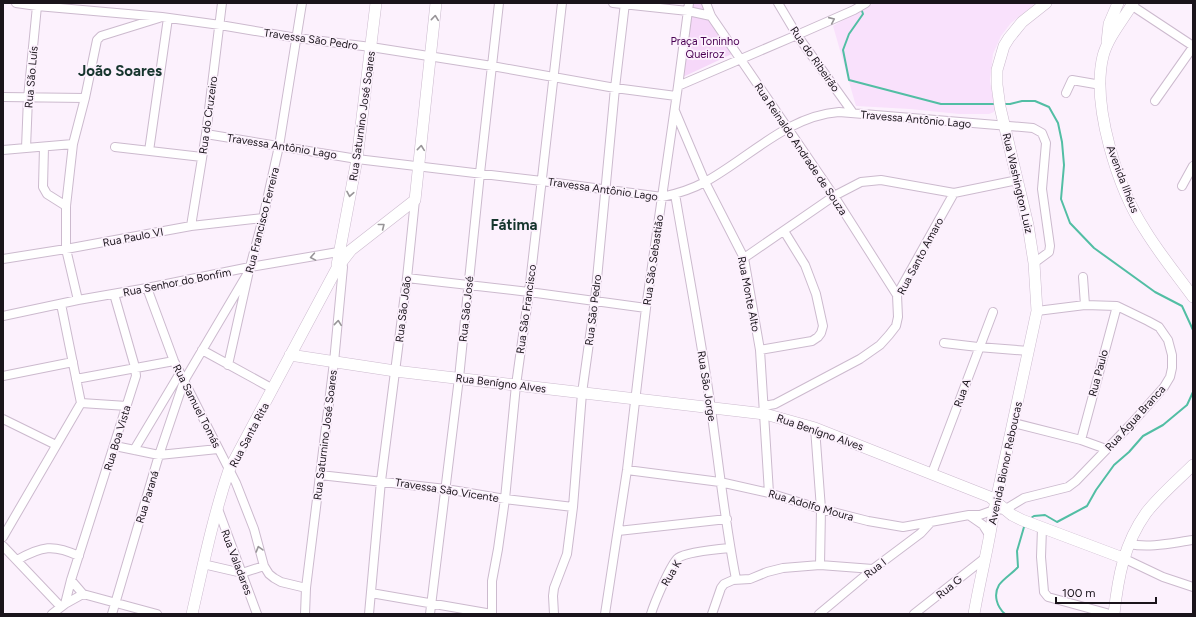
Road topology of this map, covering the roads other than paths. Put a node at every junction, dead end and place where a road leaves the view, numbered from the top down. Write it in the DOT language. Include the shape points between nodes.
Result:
graph roads {
  1 [pos="16,3"];
  2 [pos="222,3"];
  3 [pos="302,3"];
  4 [pos="376,3"];
  5 [pos="436,3"];
  6 [pos="499,3"];
  7 [pos="562,3"];
  8 [pos="613,3"];
  9 [pos="706,3"];
  10 [pos="778,3"];
  11 [pos="866,3"];
  12 [pos="1046,3"];
  13 [pos="1118,3"];
  14 [pos="625,4"];
  15 [pos="1132,4"];
  16 [pos="37,6"];
  17 [pos="86,6"];
  18 [pos="688,7"];
  19 [pos="711,16"];
  20 [pos="165,17"];
  21 [pos="220,25"];
  22 [pos="797,35"];
  23 [pos="297,38"];
  24 [pos="1107,45"];
  25 [pos="371,47"];
  26 [pos="1193,47"];
  27 [pos="431,56"];
  28 [pos="741,60"];
  29 [pos="492,66"];
  30 [pos="554,77"];
  31 [pos="1101,85"];
  32 [pos="678,86"];
  33 [pos="615,88"];
  34 [pos="1066,93"];
  35 [pos="676,96"];
  36 [pos="3,98"];
  37 [pos="28,98"];
  38 [pos="85,98"];
  39 [pos="1155,102"];
  40 [pos="675,110"];
  41 [pos="853,113"];
  42 [pos="1005,126"];
  43 [pos="787,128"];
  44 [pos="206,134"];
  45 [pos="73,144"];
  46 [pos="279,146"];
  47 [pos="44,147"];
  48 [pos="115,147"];
  49 [pos="26,148"];
  50 [pos="3,150"];
  51 [pos="149,151"];
  52 [pos="202,158"];
  53 [pos="357,159"];
  54 [pos="420,165"];
  55 [pos="1193,166"];
  56 [pos="480,173"];
  57 [pos="542,180"];
  58 [pos="1018,180"];
  59 [pos="705,182"];
  60 [pos="1182,186"];
  61 [pos="605,190"];
  62 [pos="954,193"];
  63 [pos="675,194"];
  64 [pos="834,196"];
  65 [pos="662,197"];
  66 [pos="415,200"];
  67 [pos="66,206"];
  68 [pos="264,218"];
  69 [pos="192,226"];
  70 [pos="784,231"];
  71 [pos="66,249"];
  72 [pos="342,258"];
  73 [pos="744,258"];
  74 [pos="3,259"];
  75 [pos="1034,263"];
  76 [pos="250,269"];
  77 [pos="1083,277"];
  78 [pos="407,278"];
  79 [pos="469,285"];
  80 [pos="147,288"];
  81 [pos="529,292"];
  82 [pos="114,294"];
  83 [pos="897,295"];
  84 [pos="1193,297"];
  85 [pos="78,300"];
  86 [pos="595,300"];
  87 [pos="61,304"];
  88 [pos="1085,305"];
  89 [pos="1117,306"];
  90 [pos="646,308"];
  91 [pos="1037,311"];
  92 [pos="993,312"];
  93 [pos="3,316"];
  94 [pos="944,343"];
  95 [pos="978,347"];
  96 [pos="202,350"];
  97 [pos="760,350"];
  98 [pos="1029,351"];
  99 [pos="290,355"];
  100 [pos="174,361"];
  101 [pos="73,362"];
  102 [pos="334,362"];
  103 [pos="228,365"];
  104 [pos="135,367"];
  105 [pos="395,371"];
  106 [pos="180,373"];
  107 [pos="3,376"];
  108 [pos="459,378"];
  109 [pos="76,379"];
  110 [pos="184,381"];
  111 [pos="516,385"];
  112 [pos="273,389"];
  113 [pos="582,393"];
  114 [pos="635,398"];
  115 [pos="81,403"];
  116 [pos="127,406"];
  117 [pos="711,408"];
  118 [pos="764,410"];
  119 [pos="3,418"];
  120 [pos="1014,423"];
  121 [pos="815,428"];
  122 [pos="1080,440"];
  123 [pos="56,445"];
  124 [pos="115,446"];
  125 [pos="218,449"];
  126 [pos="1106,449"];
  127 [pos="134,450"];
  128 [pos="159,455"];
  129 [pos="1193,465"];
  130 [pos="229,470"];
  131 [pos="627,470"];
  132 [pos="932,473"];
  133 [pos="320,474"];
  134 [pos="381,481"];
  135 [pos="720,482"];
  136 [pos="446,489"];
  137 [pos="769,493"];
  138 [pos="505,499"];
  139 [pos="995,506"];
  140 [pos="573,507"];
  141 [pos="218,509"];
  142 [pos="821,509"];
  143 [pos="1006,509"];
  144 [pos="969,515"];
  145 [pos="727,519"];
  146 [pos="932,522"];
  147 [pos="1042,528"];
  148 [pos="618,531"];
  149 [pos="990,536"];
  150 [pos="3,537"];
  151 [pos="1193,540"];
  152 [pos="1129,544"];
  153 [pos="3,546"];
  154 [pos="730,548"];
  155 [pos="79,556"];
  156 [pos="984,558"];
  157 [pos="1123,558"];
  158 [pos="17,560"];
  159 [pos="203,564"];
  160 [pos="820,565"];
  161 [pos="264,566"];
  162 [pos="872,569"];
  163 [pos="242,573"];
  164 [pos="736,579"];
  165 [pos="71,580"];
  166 [pos="1193,587"];
  167 [pos="306,588"];
  168 [pos="371,593"];
  169 [pos="84,594"];
  170 [pos="115,602"];
  171 [pos="431,604"];
  172 [pos="63,605"];
  173 [pos="1085,611"];
  174 [pos="52,614"];
  175 [pos="112,614"];
  176 [pos="157,614"];
  177 [pos="192,614"];
  178 [pos="257,614"];
  179 [pos="305,614"];
  180 [pos="369,614"];
  181 [pos="430,614"];
  182 [pos="492,614"];
  183 [pos="554,614"];
  184 [pos="605,614"];
  185 [pos="651,614"];
  186 [pos="712,614"];
  187 [pos="819,614"];
  188 [pos="914,614"];
  189 [pos="974,614"];
  190 [pos="1110,614"];
  191 [pos="1114,614"];
  1 -- 16 [label="street, Travessa São Pedro"];
  2 -- 21 [label="street, Rua do Cruzeiro"];
  3 -- 23 [label="street, Rua Francisco Ferreira"];
  4 -- 25 [label="main road, Rua Saturnino José Soares"];
  27 -- 5 [label="main road, Rua São João, one-way"];
  6 -- 29 [label="street, Rua São José"];
  7 -- 30 [label="street, Rua São Francisco"];
  8 -- 14 [label="street"];
  9 -- 19 [label="street, Rua Reinaldo Andrade de Souza"];
  10 -- 22 [label="street, Rua do Ribeirão"];
  22 -- 11 [label="street, one-way"];
  12 -- 42 [label="main road, Rua Washington Luiz" via="1015,29 1004,46 996,78"];
  13 -- 24 [label="main road, Avenida Ilhéus" via="1109,24"];
  14 -- 18 [label="street"];
  14 -- 33 [label="street, Rua São Pedro"];
  15 -- 24 [label="main road, Avenida Ilhéus"];
  15 -- 26 [label="street"];
  16 -- 17 [label="street, Travessa São Pedro"];
  16 -- 37 [label="street, Rua São Luís"];
  17 -- 20 [label="street, Travessa São Pedro"];
  18 -- 19 [label="street"];
  18 -- 32 [label="street, Rua São Sebastião"];
  19 -- 28 [label="street, Rua Reinaldo Andrade de Souza"];
  20 -- 21 [label="street, Travessa São Pedro"];
  20 -- 38 [label="street" via="98,38"];
  20 -- 51 [label="street"];
  21 -- 23 [label="street, Travessa São Pedro"];
  21 -- 44 [label="street, Rua do Cruzeiro"];
  22 -- 28 [label="street"];
  22 -- 41 [label="street, Rua do Ribeirão"];
  23 -- 25 [label="street, Travessa São Pedro"];
  23 -- 46 [label="street, Rua Francisco Ferreira"];
  24 -- 31 [label="main road, Avenida Ilhéus" via="1102,64"];
  25 -- 27 [label="street, Travessa São Pedro"];
  25 -- 53 [label="main road, Rua Saturnino José Soares"];
  26 -- 39 [label="street"];
  27 -- 29 [label="street, Travessa São Pedro"];
  54 -- 27 [label="main road, Rua São João, one-way"];
  28 -- 32 [label="street"];
  28 -- 43 [label="street, Rua Reinaldo Andrade de Souza"];
  29 -- 30 [label="street, Travessa São Pedro"];
  29 -- 56 [label="street, Rua São José"];
  30 -- 33 [label="street, Travessa São Pedro"];
  30 -- 57 [label="street, Rua São Francisco"];
  31 -- 34 [label="street" via="1072,80"];
  31 -- 84 [label="main road, Avenida Ilhéus" via="1101,105 1106,133 1128,198 1144,229"];
  32 -- 35 [label="street, Rua São Sebastião"];
  33 -- 35 [label="street, Travessa São Pedro"];
  33 -- 61 [label="street, Rua São Pedro"];
  35 -- 40 [label="street, Rua São Sebastião"];
  36 -- 37 [label="street"];
  37 -- 38 [label="street"];
  37 -- 49 [label="street, Rua São Luís"];
  38 -- 45 [label="street"];
  40 -- 59 [label="street, Rua Monte Alto"];
  40 -- 65 [label="street, Rua São Sebastião"];
  41 -- 42 [label="street, Travessa Antônio Lago"];
  41 -- 43 [label="street, Travessa Antônio Lago" via="821,114"];
  42 -- 58 [label="main road, Rua Washington Luiz"];
  42 -- 75 [label="street" via="1034,128 1042,133 1046,143 1042,189 1050,249"];
  43 -- 59 [label="street, Travessa Antônio Lago"];
  43 -- 64 [label="street, Rua Reinaldo Andrade de Souza"];
  44 -- 46 [label="street, Travessa Antônio Lago"];
  44 -- 52 [label="street, Rua do Cruzeiro"];
  45 -- 47 [label="street"];
  45 -- 67 [label="street"];
  46 -- 53 [label="street, Travessa Antônio Lago"];
  46 -- 68 [label="street, Rua Francisco Ferreira"];
  47 -- 49 [label="street"];
  47 -- 67 [label="street" via="43,187 47,194"];
  48 -- 51 [label="street"];
  49 -- 50 [label="street"];
  51 -- 52 [label="street"];
  52 -- 69 [label="street, Rua do Cruzeiro"];
  53 -- 54 [label="street, Travessa Antônio Lago"];
  53 -- 72 [label="main road, Rua Saturnino José Soares, one-way"];
  54 -- 56 [label="street, Travessa Antônio Lago"];
  54 -- 66 [label="main road, Rua São João"];
  55 -- 60 [label="street"];
  56 -- 57 [label="street, Travessa Antônio Lago"];
  56 -- 79 [label="street, Rua São José"];
  57 -- 61 [label="street, Travessa Antônio Lago"];
  57 -- 81 [label="street, Rua São Francisco"];
  58 -- 62 [label="street"];
  58 -- 75 [label="main road, Rua Washington Luiz"];
  59 -- 63 [label="street, Travessa Antônio Lago"];
  59 -- 73 [label="street, Rua Monte Alto"];
  61 -- 65 [label="street, Travessa Antônio Lago"];
  61 -- 86 [label="street, Rua São Pedro"];
  62 -- 64 [label="street" via="881,180 861,182"];
  62 -- 83 [label="street, Rua Santo Amaro"];
  63 -- 65 [label="street, Travessa Antônio Lago"];
  63 -- 117 [label="street, Rua São Jorge"];
  64 -- 70 [label="street"];
  64 -- 83 [label="street, Rua Reinaldo Andrade de Souza"];
  65 -- 90 [label="street, Rua São Sebastião"];
  72 -- 66 [label="main road, one-way"];
  66 -- 78 [label="street, Rua São João"];
  67 -- 71 [label="street"];
  68 -- 69 [label="street, Rua Paulo VI"];
  68 -- 76 [label="street, Rua Francisco Ferreira"];
  69 -- 71 [label="street, Rua Paulo VI"];
  70 -- 73 [label="street"];
  70 -- 97 [label="street" via="811,279 823,326 821,333 812,341"];
  71 -- 74 [label="street, Rua Paulo VI"];
  71 -- 85 [label="street"];
  72 -- 76 [label="street, Rua Senhor do Bonfim, one-way"];
  72 -- 99 [label="main road, Rua Santa Rita"];
  102 -- 72 [label="street, Rua Saturnino José Soares, one-way"];
  73 -- 97 [label="street, Rua Monte Alto"];
  75 -- 91 [label="main road, Rua Washington Luiz"];
  76 -- 80 [label="street, Rua Senhor do Bonfim"];
  76 -- 96 [label="street, Rua Paraná"];
  76 -- 103 [label="street, Rua Francisco Ferreira"];
  77 -- 88 [label="street"];
  78 -- 79 [label="street"];
  78 -- 105 [label="street, Rua São João"];
  79 -- 81 [label="street"];
  79 -- 108 [label="street, Rua São José"];
  80 -- 82 [label="street, Rua Senhor do Bonfim"];
  80 -- 100 [label="street, Rua Samuel Tomás"];
  81 -- 86 [label="street"];
  81 -- 111 [label="street, Rua São Francisco"];
  82 -- 85 [label="street, Rua Senhor do Bonfim"];
  82 -- 104 [label="street, Rua Boa Vista"];
  83 -- 118 [label="street, Rua Santo Amaro" via="896,326 880,345 832,375"];
  85 -- 87 [label="street, Rua Senhor do Bonfim"];
  86 -- 90 [label="street"];
  86 -- 113 [label="street, Rua São Pedro"];
  87 -- 93 [label="street, Rua Senhor do Bonfim"];
  87 -- 101 [label="street"];
  88 -- 89 [label="street, Rua Água Branca"];
  88 -- 91 [label="street, Rua Água Branca"];
  89 -- 122 [label="street, Rua Paulo"];
  89 -- 126 [label="street, Rua Água Branca" via="1159,327 1168,340 1172,368 1164,387"];
  90 -- 114 [label="street, Rua São Sebastião"];
  91 -- 98 [label="main road, Avenida Bionor Reboucas"];
  92 -- 95 [label="street, Rua A"];
  94 -- 95 [label="street"];
  95 -- 98 [label="street"];
  95 -- 132 [label="street, Rua A"];
  96 -- 103 [label="street"];
  96 -- 110 [label="street, Rua Paraná"];
  97 -- 118 [label="street, Rua Monte Alto"];
  98 -- 120 [label="main road, Avenida Bionor Reboucas"];
  99 -- 102 [label="main road, Rua Benígno Alves"];
  99 -- 112 [label="main road, Rua Santa Rita"];
  100 -- 104 [label="street"];
  100 -- 106 [label="street, Rua Samuel Tomás"];
  101 -- 107 [label="street"];
  101 -- 109 [label="street"];
  102 -- 105 [label="main road, Rua Benígno Alves"];
  102 -- 133 [label="street, Rua Saturnino José Soares"];
  103 -- 112 [label="street"];
  104 -- 109 [label="street"];
  104 -- 116 [label="street, Rua Boa Vista" via="136,376"];
  105 -- 108 [label="main road, Rua Benígno Alves"];
  105 -- 134 [label="street, Rua São João"];
  106 -- 110 [label="street, Rua Samuel Tomás"];
  106 -- 127 [label="street"];
  108 -- 111 [label="main road, Rua Benígno Alves"];
  108 -- 136 [label="street, Rua São José"];
  109 -- 115 [label="street"];
  110 -- 125 [label="street, Rua Samuel Tomás"];
  110 -- 128 [label="street, Rua Paraná"];
  111 -- 113 [label="main road, Rua Benígno Alves"];
  111 -- 138 [label="street, Rua São Francisco"];
  112 -- 130 [label="main road, Rua Santa Rita"];
  113 -- 114 [label="main road, Rua Benígno Alves"];
  113 -- 140 [label="street, Rua São Pedro"];
  114 -- 117 [label="main road, Rua Benígno Alves"];
  114 -- 131 [label="street, Rua São Sebastião"];
  115 -- 116 [label="street"];
  115 -- 123 [label="street"];
  116 -- 124 [label="street, Rua Boa Vista"];
  117 -- 118 [label="main road, Rua Benígno Alves"];
  117 -- 135 [label="street, Rua São Jorge"];
  118 -- 121 [label="main road, Rua Benígno Alves"];
  118 -- 137 [label="street, Rua Monte Alto"];
  119 -- 123 [label="street"];
  120 -- 122 [label="street"];
  120 -- 139 [label="main road, Avenida Bionor Reboucas"];
  121 -- 132 [label="main road, Rua Benígno Alves"];
  121 -- 142 [label="street"];
  122 -- 126 [label="street"];
  123 -- 150 [label="street"];
  124 -- 127 [label="street"];
  124 -- 155 [label="street, Rua Boa Vista"];
  125 -- 128 [label="street"];
  125 -- 130 [label="street, Rua Samuel Tomás"];
  126 -- 143 [label="street, Rua Água Branca" via="1068,487 1024,498"];
  127 -- 128 [label="street"];
  128 -- 170 [label="street, Rua Paraná"];
  129 -- 152 [label="main road" via="1147,512"];
  130 -- 141 [label="main road, Rua Santa Rita"];
  161 -- 130 [label="street, Rua Samuel Tomás, one-way" via="254,529"];
  131 -- 135 [label="street, Rua Adolfo Moura"];
  131 -- 148 [label="street, Rua São Sebastião"];
  132 -- 139 [label="main road, Rua Benígno Alves" via="990,497"];
  133 -- 134 [label="street, Travessa São Vicente"];
  133 -- 167 [label="street, Rua Saturnino José Soares"];
  134 -- 136 [label="street, Travessa São Vicente"];
  134 -- 168 [label="street, Rua São João"];
  135 -- 137 [label="street, Rua Adolfo Moura"];
  135 -- 145 [label="street, Rua São Jorge"];
  136 -- 138 [label="street, Travessa São Vicente"];
  136 -- 171 [label="street, Rua São José"];
  137 -- 142 [label="street, Rua Adolfo Moura"];
  138 -- 140 [label="street, Travessa São Vicente"];
  138 -- 182 [label="street, Rua São Francisco" via="492,581"];
  139 -- 143 [label="main road, Rua Benígno Alves"];
  139 -- 144 [label="street, Rua Adolfo Moura" via="980,515"];
  139 -- 149 [label="main road, Avenida Bionor Reboucas"];
  140 -- 183 [label="street, Rua São Pedro" via="567,554 554,588"];
  141 -- 159 [label="main road, Rua Santa Rita"];
  141 -- 163 [label="street, Rua Valadares"];
  142 -- 146 [label="street, Rua Adolfo Moura" via="903,527"];
  142 -- 160 [label="street"];
  143 -- 147 [label="main road, Rua Benígno Alves"];
  144 -- 146 [label="street, Rua Adolfo Moura"];
  144 -- 149 [label="street" via="983,525"];
  145 -- 148 [label="street"];
  145 -- 154 [label="street, Rua São Jorge"];
  146 -- 162 [label="street, Rua I"];
  147 -- 157 [label="main road, Rua Benígno Alves"];
  147 -- 173 [label="street" via="1041,557 1045,595"];
  148 -- 184 [label="street, Rua São Sebastião"];
  149 -- 156 [label="main road, Avenida Bionor Reboucas"];
  151 -- 152 [label="street" via="1156,546"];
  152 -- 157 [label="main road"];
  153 -- 158 [label="street"];
  154 -- 164 [label="street, Rua São Jorge"];
  154 -- 185 [label="street, Rua K" via="684,556 676,560 657,596"];
  155 -- 158 [label="street" via="66,550 48,548 33,551"];
  155 -- 165 [label="street, Rua Boa Vista"];
  156 -- 188 [label="street, Rua G"];
  156 -- 189 [label="main road, Avenida Bionor Reboucas"];
  157 -- 166 [label="street, Rua Benígno Alves" via="1162,577"];
  157 -- 191 [label="main road"];
  158 -- 172 [label="street"];
  159 -- 163 [label="street"];
  159 -- 177 [label="main road, Rua Santa Rita"];
  160 -- 162 [label="street"];
  160 -- 164 [label="street" via="783,568 750,579"];
  161 -- 163 [label="street"];
  161 -- 167 [label="street, Rua Samuel Tomás" via="268,574 281,582"];
  162 -- 187 [label="street, Rua I"];
  163 -- 178 [label="street, Rua Valadares"];
  164 -- 186 [label="street" via="721,588"];
  165 -- 169 [label="street"];
  165 -- 172 [label="street, Rua Boa Vista"];
  167 -- 179 [label="street, Rua Saturnino José Soares"];
  168 -- 171 [label="street"];
  168 -- 180 [label="street, Rua São João"];
  169 -- 170 [label="street"];
  169 -- 172 [label="street"];
  170 -- 175 [label="street, Rua Paraná"];
  170 -- 176 [label="street"];
  171 -- 181 [label="street, Rua São José"];
  171 -- 182 [label="street"];
  172 -- 174 [label="street"];
  173 -- 190 [label="street"];
}
